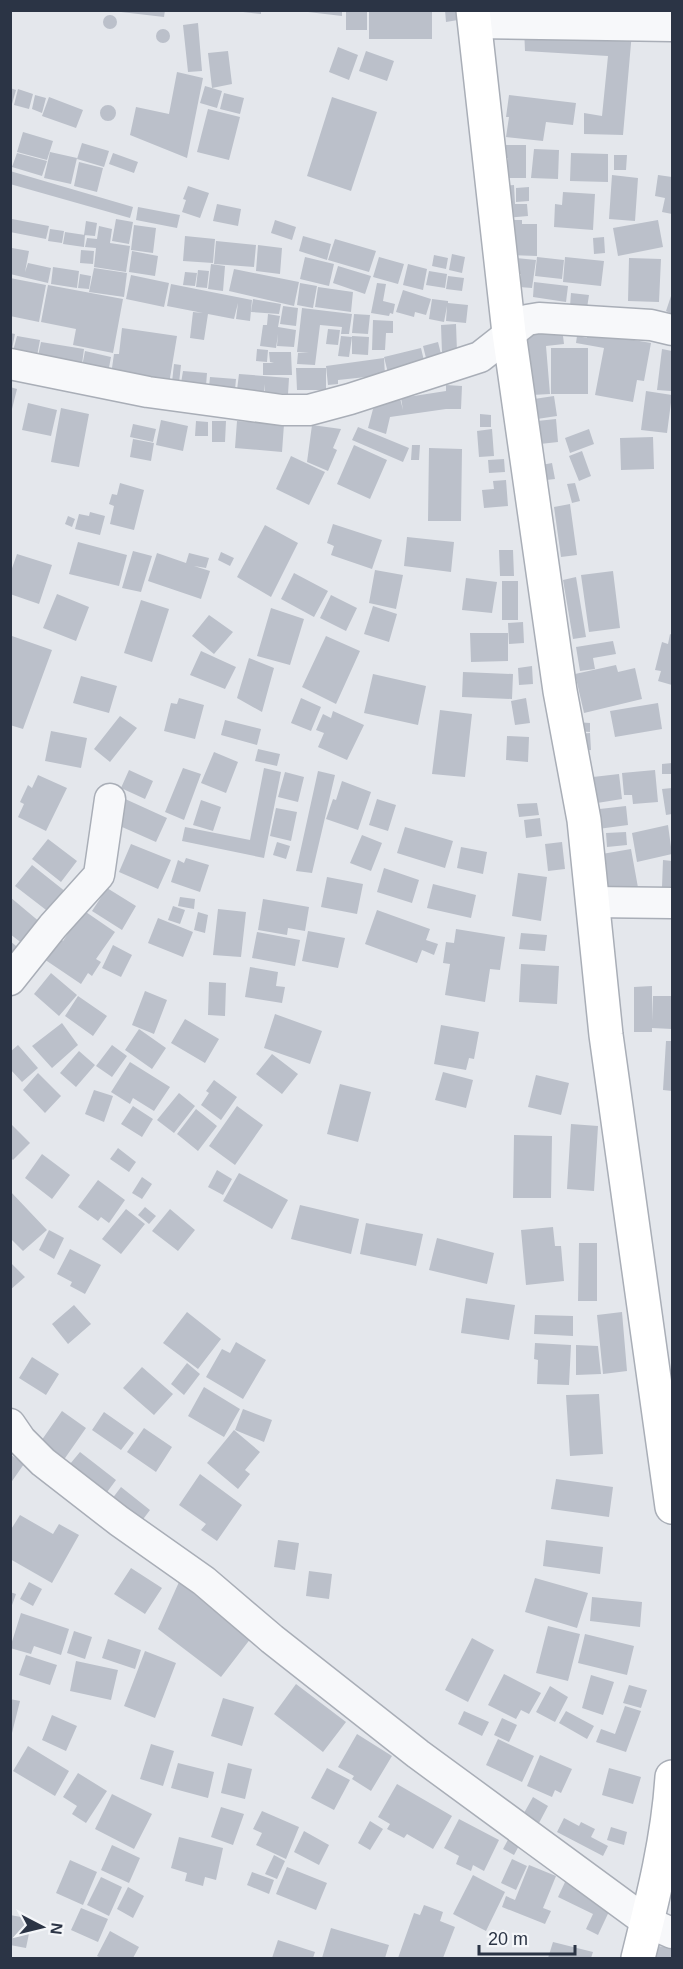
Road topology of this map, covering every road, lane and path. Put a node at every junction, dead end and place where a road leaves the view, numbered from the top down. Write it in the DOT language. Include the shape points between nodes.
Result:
graph roads {
  1 [pos="473,17"];
  2 [pos="672,26"];
  3 [pos="672,330"];
  4 [pos="509,333"];
  5 [pos="10,364"];
  6 [pos="110,799"];
  7 [pos="593,902"];
  8 [pos="672,903"];
  9 [pos="10,980"];
  10 [pos="10,1424"];
  11 [pos="672,1507"];
  12 [pos="672,1778"];
  13 [pos="660,1927"];
  14 [pos="638,1959"];
  1 -- 2 [label="street"];
  1 -- 4 [label="street"];
  3 -- 4 [label="street" via="651,325 539,318 527,320"];
  4 -- 5 [label="street" via="480,357 309,410 282,410 158,393"];
  4 -- 7 [label="street" via="560,691 585,820"];
  6 -- 9 [label="street" via="99,875"];
  7 -- 8 [label="street"];
  7 -- 11 [label="street" via="606,1035"];
  10 -- 13 [label="street" via="52,1469 204,1581 418,1754"];
  12 -- 13 [label="street" via="660,1868"];
  13 -- 14 [label="street"];
}
